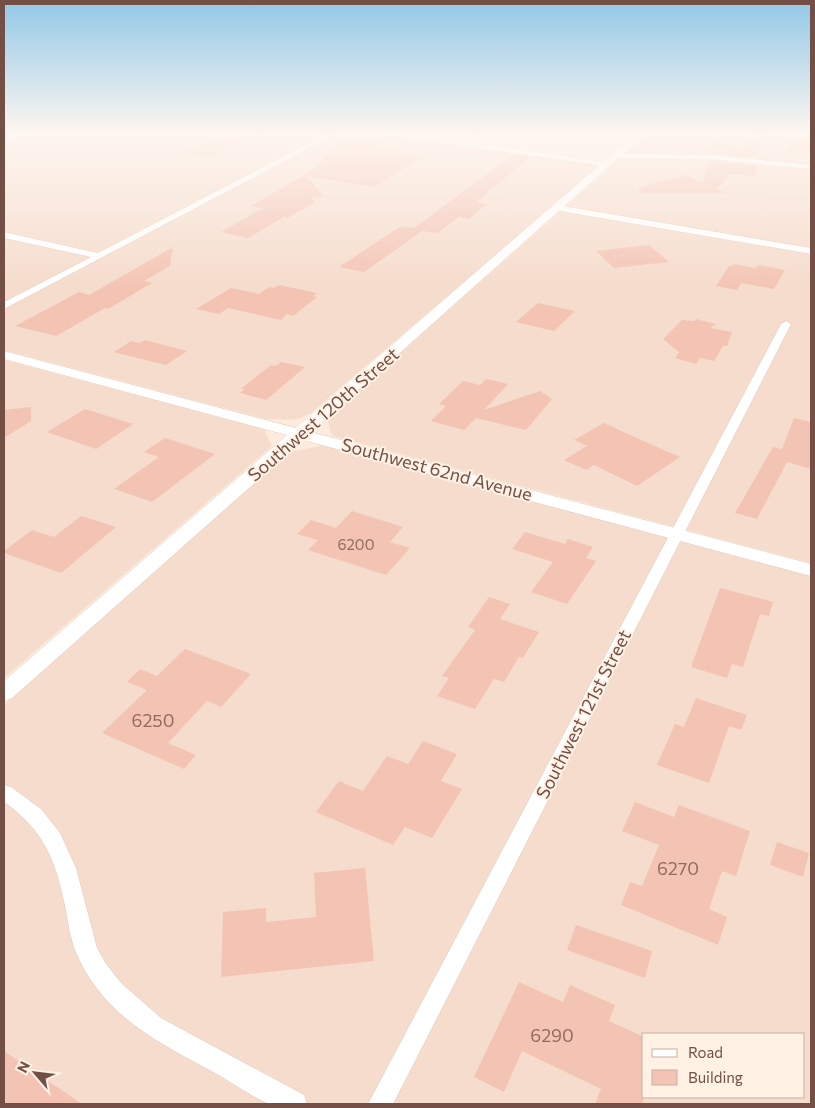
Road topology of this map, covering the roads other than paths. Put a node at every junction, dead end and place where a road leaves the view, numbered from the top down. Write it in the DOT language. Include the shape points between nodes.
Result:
graph roads {
  1 [pos="234,186"];
  2 [pos="582,186"];
  3 [pos="557,208"];
  4 [pos="4,236"];
  5 [pos="811,251"];
  6 [pos="100,256"];
  7 [pos="4,306"];
  8 [pos="786,324"];
  9 [pos="4,355"];
  10 [pos="302,433"];
  11 [pos="677,534"];
  12 [pos="811,570"];
  13 [pos="4,693"];
  14 [pos="4,792"];
  15 [pos="295,1104"];
  16 [pos="380,1104"];
  1 -- 6 [label="street"];
  2 -- 3 [label="street, Southwest 120th Street"];
  3 -- 5 [label="street"];
  3 -- 10 [label="street, Southwest 120th Street"];
  4 -- 6 [label="street"];
  6 -- 7 [label="street"];
  8 -- 11 [label="street, Southwest 121st Street"];
  9 -- 10 [label="street, Southwest 62nd Avenue"];
  10 -- 11 [label="street, Southwest 62nd Avenue"];
  10 -- 13 [label="street, Southwest 120th Street"];
  11 -- 12 [label="street, Southwest 62nd Avenue"];
  11 -- 16 [label="street, Southwest 121st Street"];
  14 -- 15 [label="street" via="30,810 56,842 87,950 99,973 117,994 153,1026"];
}
